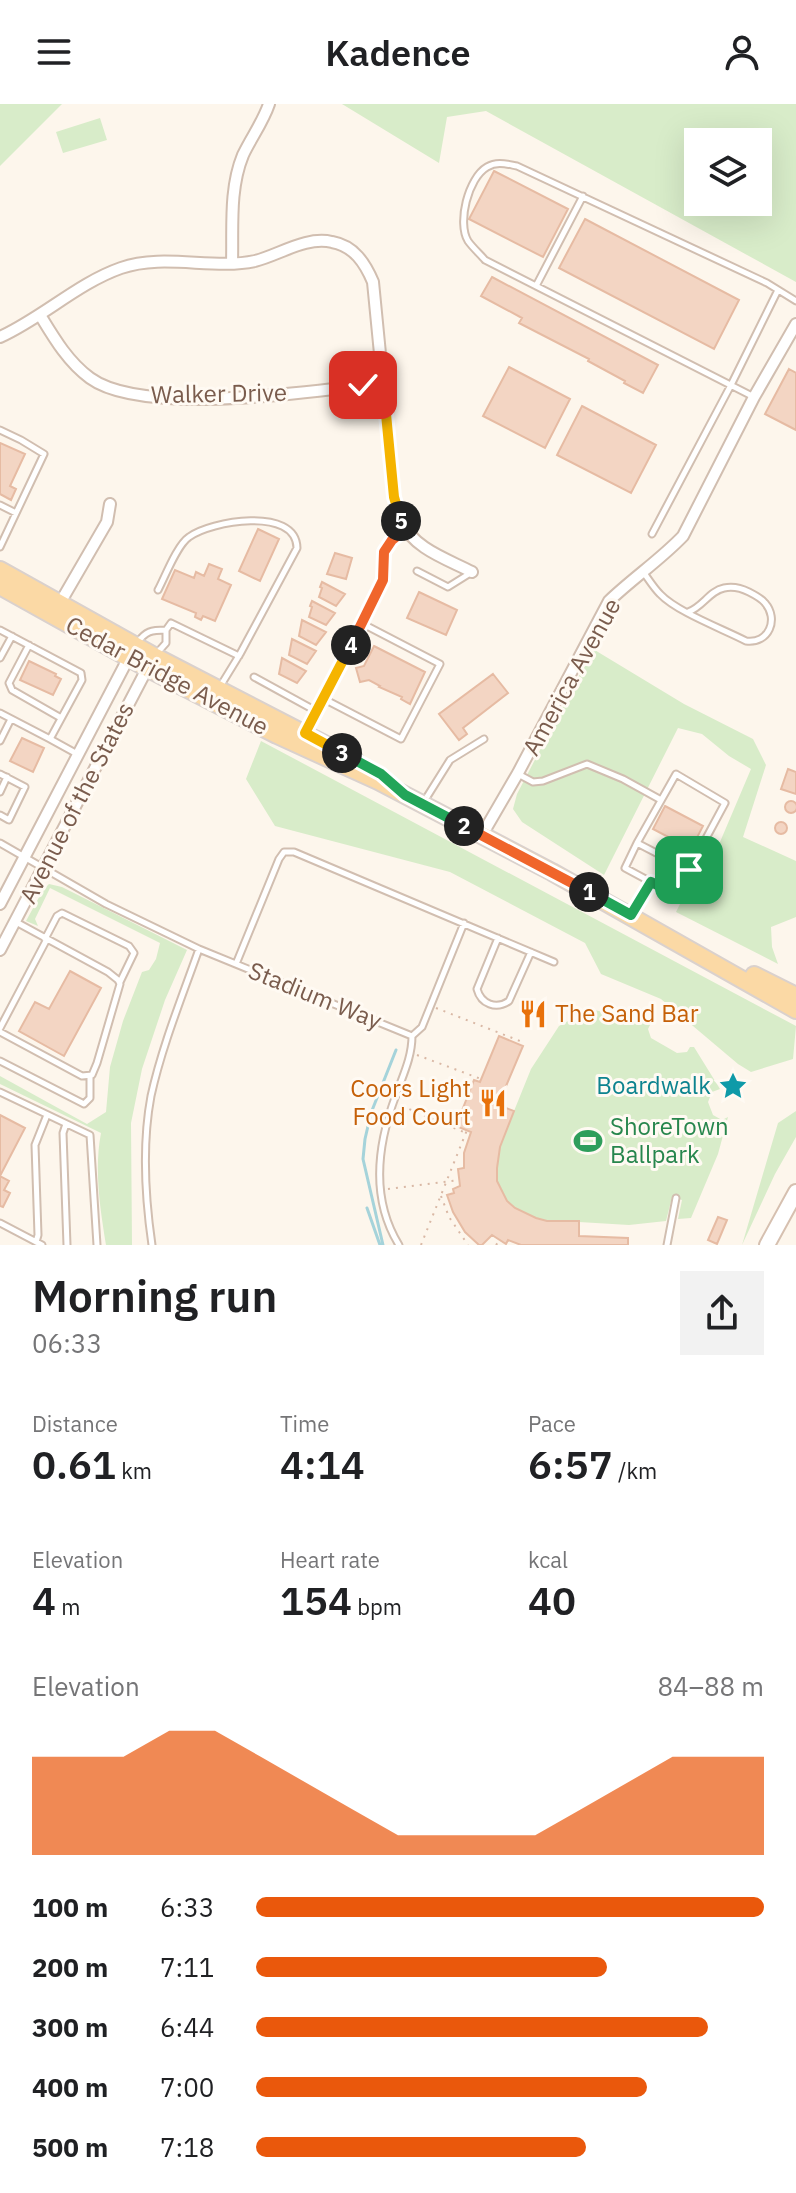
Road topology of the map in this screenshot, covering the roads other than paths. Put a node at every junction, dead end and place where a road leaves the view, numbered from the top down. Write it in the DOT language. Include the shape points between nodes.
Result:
graph roads {
  1 [pos="269,104"];
  2 [pos="583,196"];
  3 [pos="232,263"];
  4 [pos="536,286"];
  5 [pos="778,290"];
  6 [pos="796,301"];
  7 [pos="40,315"];
  8 [pos="795,327"];
  9 [pos="0,337"];
  10 [pos="383,383"];
  11 [pos="731,385"];
  12 [pos="754,397"];
  13 [pos="0,430"];
  14 [pos="110,504"];
  15 [pos="0,505"];
  16 [pos="16,513"];
  17 [pos="406,529"];
  18 [pos="652,534"];
  19 [pos="2,536"];
  20 [pos="0,547"];
  21 [pos="0,570"];
  22 [pos="417,571"];
  23 [pos="472,572"];
  24 [pos="643,572"];
  25 [pos="0,586"];
  26 [pos="158,590"];
  27 [pos="60,603"];
  28 [pos="688,612"];
  29 [pos="362,624"];
  30 [pos="0,630"];
  31 [pos="166,630"];
  32 [pos="12,636"];
  33 [pos="29,645"];
  34 [pos="132,652"];
  35 [pos="239,656"];
  36 [pos="0,658"];
  37 [pos="150,662"];
  38 [pos="254,677"];
  39 [pos="218,689"];
  40 [pos="323,699"];
  41 [pos="317,711"];
  42 [pos="0,713"];
  43 [pos="61,718"];
  44 [pos="11,719"];
  45 [pos="305,733"];
  46 [pos="1,739"];
  47 [pos="50,739"];
  48 [pos="484,739"];
  49 [pos="79,755"];
  50 [pos="518,773"];
  51 [pos="0,774"];
  52 [pos="7,777"];
  53 [pos="0,792"];
  54 [pos="405,795"];
  55 [pos="661,800"];
  56 [pos="423,804"];
  57 [pos="0,815"];
  58 [pos="482,835"];
  59 [pos="0,843"];
  60 [pos="637,843"];
  61 [pos="25,857"];
  62 [pos="43,868"];
  63 [pos="689,870"];
  64 [pos="651,882"];
  65 [pos="0,904"];
  66 [pos="631,915"];
  67 [pos="15,922"];
  68 [pos="464,923"];
  69 [pos="498,938"];
  70 [pos="46,939"];
  71 [pos="676,941"];
  72 [pos="199,949"];
  73 [pos="0,950"];
  74 [pos="531,952"];
  75 [pos="554,962"];
  76 [pos="236,964"];
  77 [pos="119,982"];
  78 [pos="796,996"];
  79 [pos="796,1010"];
  80 [pos="0,1030"];
  81 [pos="412,1036"];
  82 [pos="0,1061"];
  83 [pos="90,1076"];
  84 [pos="0,1092"];
  85 [pos="47,1115"];
  86 [pos="66,1124"];
  87 [pos="796,1192"];
  88 [pos="676,1198"];
  89 [pos="0,1223"];
  90 [pos="39,1244"];
  91 [pos="67,1245"];
  92 [pos="97,1245"];
  93 [pos="152,1245"];
  94 [pos="399,1245"];
  95 [pos="667,1245"];
  96 [pos="767,1245"];
  1 -- 3 [label="street" via="237,177"];
  2 -- 4 [label="lane"];
  2 -- 4 [label="lane" via="517,166 498,163 484,168 470,191 463,218 467,239 485,260"];
  2 -- 5 [label="lane"];
  3 -- 7 [label="street" via="124,266"];
  3 -- 10 [label="street" via="316,242 353,251 366,263 373,282"];
  4 -- 11 [label="lane"];
  5 -- 6 [label="lane"];
  5 -- 11 [label="lane"];
  7 -- 9 [label="street"];
  7 -- 10 [label="street, Walker Drive" via="61,348 90,378 134,395 235,398"];
  8 -- 12 [label="street, America Avenue"];
  10 -- 17 [label="street" via="394,497"];
  11 -- 12 [label="lane"];
  11 -- 18 [label="lane"];
  12 -- 24 [label="street, America Avenue" via="683,536"];
  13 -- 16 [label="lane" via="44,454"];
  14 -- 27 [label="street" via="107,522"];
  15 -- 16 [label="lane"];
  16 -- 19 [label="lane"];
  17 -- 23 [label="street" via="426,549"];
  17 -- 29 [label="street" via="384,552 383,580"];
  19 -- 20 [label="lane"];
  21 -- 27 [label="main road"];
  22 -- 23 [label="lane" via="448,587"];
  24 -- 28 [label="lane" via="669,602"];
  24 -- 50 [label="street, America Avenue" via="609,601"];
  25 -- 34 [label="main road, Cedar Bridge Avenue"];
  26 -- 35 [label="lane" via="185,539 197,532 244,520 269,521 287,530 297,548"];
  27 -- 34 [label="main road"];
  28 -- 28 [label="lane" via="746,641 762,639 773,622 763,600 728,586"];
  29 -- 40 [label="street"];
  29 -- 40 [label="lane" via="440,664 401,739"];
  30 -- 32 [label="lane"];
  31 -- 34 [label="lane" via="144,634"];
  31 -- 35 [label="lane" via="171,623"];
  31 -- 37 [label="lane" via="166,643"];
  32 -- 33 [label="lane"];
  32 -- 36 [label="lane"];
  33 -- 43 [label="lane" via="9,683 12,690"];
  33 -- 43 [label="lane" via="81,673"];
  34 -- 37 [label="main road"];
  34 -- 49 [label="street, Avenue of the States"];
  35 -- 39 [label="lane"];
  37 -- 39 [label="main road"];
  37 -- 54 [label="main road, Cedar Bridge Avenue" via="277,735"];
  37 -- 62 [label="street, Avenue of the States"];
  38 -- 41 [label="lane"];
  39 -- 45 [label="main road"];
  40 -- 41 [label="street"];
  41 -- 45 [label="street"];
  42 -- 44 [label="lane"];
  43 -- 47 [label="lane"];
  44 -- 46 [label="lane"];
  44 -- 47 [label="lane"];
  45 -- 54 [label="main road" via="381,774"];
  47 -- 49 [label="lane"];
  48 -- 56 [label="lane" via="450,760"];
  49 -- 61 [label="street, Avenue of the States"];
  50 -- 55 [label="lane" via="533,782 543,781 587,764"];
  50 -- 58 [label="street, America Avenue"];
  51 -- 52 [label="lane"];
  52 -- 53 [label="lane"];
  52 -- 57 [label="lane" via="25,787 9,820"];
  54 -- 56 [label="main road, Cedar Bridge Avenue"];
  55 -- 60 [label="lane"];
  55 -- 63 [label="lane" via="676,774 725,803"];
  56 -- 58 [label="main road, Cedar Bridge Avenue"];
  58 -- 66 [label="main road, Cedar Bridge Avenue"];
  59 -- 61 [label="lane, Stadium Way"];
  60 -- 63 [label="lane"];
  60 -- 64 [label="lane" via="625,868"];
  61 -- 62 [label="lane, Stadium Way"];
  61 -- 65 [label="street, Avenue of the States"];
  62 -- 67 [label="street, Avenue of the States"];
  62 -- 72 [label="lane, Stadium Way"];
  63 -- 64 [label="lane" via="676,894"];
  64 -- 66 [label="lane"];
  66 -- 71 [label="main road, Cedar Bridge Avenue"];
  67 -- 70 [label="lane"];
  67 -- 73 [label="street, Avenue of the States"];
  68 -- 69 [label="lane"];
  68 -- 76 [label="lane" via="284,852"];
  68 -- 81 [label="lane" via="422,1027"];
  69 -- 74 [label="lane"];
  69 -- 74 [label="lane" via="477,989 488,1003 502,1006 509,1001"];
  70 -- 77 [label="lane"];
  70 -- 77 [label="lane" via="62,913 129,946 134,953"];
  70 -- 80 [label="lane"];
  71 -- 78 [label="main road, Cedar Bridge Avenue"];
  71 -- 79 [label="main road, Cedar Bridge Avenue"];
  72 -- 76 [label="lane, Stadium Way"];
  72 -- 93 [label="lane" via="151,1098 146,1185"];
  74 -- 75 [label="lane"];
  76 -- 81 [label="lane, Stadium Way"];
  77 -- 83 [label="lane"];
  80 -- 83 [label="lane"];
  81 -- 94 [label="lane, Stadium Way" via="412,1053 380,1158 383,1210"];
  82 -- 83 [label="lane" via="84,1104 90,1098"];
  84 -- 85 [label="lane"];
  85 -- 86 [label="lane"];
  85 -- 90 [label="lane" via="35,1145"];
  86 -- 91 [label="lane"];
  86 -- 92 [label="lane" via="90,1135"];
  87 -- 96 [label="main road"];
  88 -- 95 [label="lane"];
  89 -- 90 [label="lane"];
}
